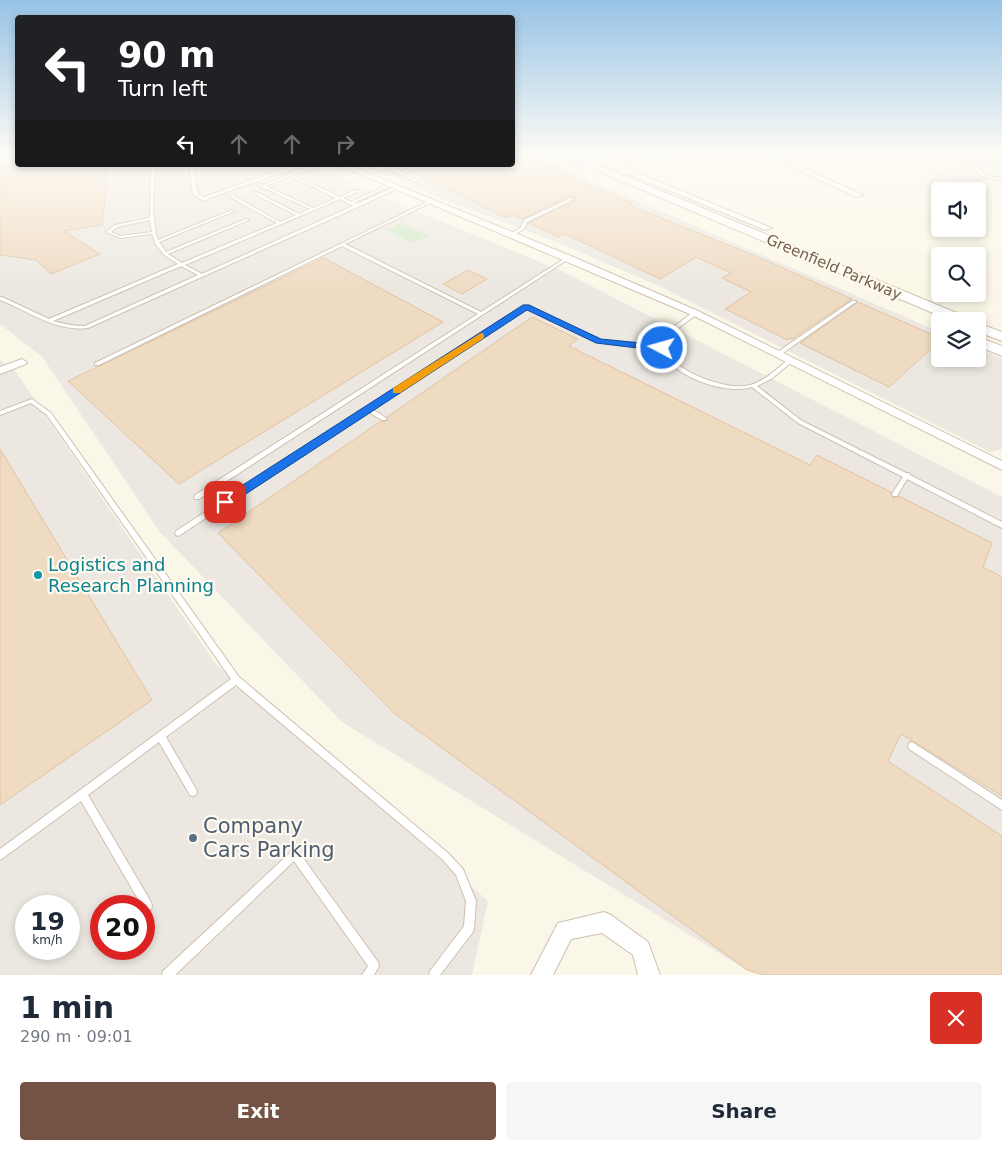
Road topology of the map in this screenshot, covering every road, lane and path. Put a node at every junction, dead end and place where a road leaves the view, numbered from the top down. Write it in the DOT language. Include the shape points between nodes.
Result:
graph roads {
  1 [pos="153,200"];
  2 [pos="239,200"];
  3 [pos="270,200"];
  4 [pos="294,200"];
  5 [pos="332,200"];
  6 [pos="346,200"];
  7 [pos="357,200"];
  8 [pos="367,200"];
  9 [pos="427,200"];
  10 [pos="569,200"];
  11 [pos="649,200"];
  12 [pos="685,200"];
  13 [pos="694,200"];
  14 [pos="430,202"];
  15 [pos="351,203"];
  16 [pos="357,206"];
  17 [pos="312,209"];
  18 [pos="233,212"];
  19 [pos="299,215"];
  20 [pos="153,218"];
  21 [pos="247,220"];
  22 [pos="280,223"];
  23 [pos="768,228"];
  24 [pos="154,233"];
  25 [pos="511,235"];
  26 [pos="156,242"];
  27 [pos="342,244"];
  28 [pos="165,254"];
  29 [pos="568,258"];
  30 [pos="183,264"];
  31 [pos="201,275"];
  32 [pos="0,298"];
  33 [pos="854,302"];
  34 [pos="943,312"];
  35 [pos="695,313"];
  36 [pos="481,314"];
  37 [pos="50,320"];
  38 [pos="931,321"];
  39 [pos="986,330"];
  40 [pos="1002,337"];
  41 [pos="986,344"];
  42 [pos="662,348"];
  43 [pos="1002,351"];
  44 [pos="778,354"];
  45 [pos="790,361"];
  46 [pos="22,362"];
  47 [pos="97,364"];
  48 [pos="0,371"];
  49 [pos="754,386"];
  50 [pos="368,409"];
  51 [pos="0,413"];
  52 [pos="384,419"];
  53 [pos="1002,466"];
  54 [pos="907,475"];
  55 [pos="895,494"];
  56 [pos="197,497"];
  57 [pos="1002,525"];
  58 [pos="178,533"];
  59 [pos="236,680"];
  60 [pos="160,736"];
  61 [pos="912,746"];
  62 [pos="193,792"];
  63 [pos="82,794"];
  64 [pos="1002,805"];
  65 [pos="0,855"];
  66 [pos="141,895"];
  67 [pos="167,975"];
  68 [pos="366,975"];
  69 [pos="434,975"];
  70 [pos="542,975"];
  71 [pos="649,975"];
  1 -- 20 [label="lane"];
  2 -- 22 [label="lane"];
  3 -- 19 [label="lane"];
  4 -- 17 [label="lane"];
  5 -- 17 [label="lane"];
  6 -- 15 [label="lane"];
  7 -- 15 [label="lane"];
  8 -- 16 [label="lane"];
  9 -- 14 [label="street"];
  10 -- 25 [label="lane" via="525,221 522,228"];
  11 -- 38 [label="main road, Greenfield Parkway"];
  12 -- 34 [label="main road, Greenfield Parkway"];
  13 -- 23 [label="street"];
  14 -- 25 [label="street"];
  14 -- 27 [label="lane"];
  15 -- 16 [label="lane"];
  16 -- 31 [label="lane"];
  17 -- 19 [label="lane"];
  18 -- 26 [label="lane"];
  19 -- 22 [label="lane"];
  20 -- 24 [label="lane"];
  20 -- 24 [label="lane" via="116,226 108,232 120,237"];
  21 -- 28 [label="lane"];
  22 -- 30 [label="lane"];
  24 -- 26 [label="lane"];
  25 -- 29 [label="street"];
  26 -- 28 [label="lane"];
  27 -- 36 [label="lane"];
  27 -- 47 [label="lane"];
  28 -- 30 [label="lane"];
  29 -- 35 [label="street"];
  29 -- 36 [label="lane"];
  30 -- 31 [label="lane"];
  30 -- 37 [label="lane"];
  31 -- 37 [label="lane" via="86,327 64,326"];
  32 -- 37 [label="lane"];
  33 -- 44 [label="lane"];
  35 -- 42 [label="lane" via="661,339"];
  35 -- 44 [label="street"];
  36 -- 56 [label="lane"];
  39 -- 40 [label="main road"];
  41 -- 43 [label="main road"];
  42 -- 49 [label="lane" via="676,365 703,380 737,388"];
  42 -- 50 [label="lane" via="599,341 526,306"];
  44 -- 45 [label="street"];
  45 -- 49 [label="lane"];
  45 -- 53 [label="street"];
  46 -- 48 [label="street"];
  49 -- 54 [label="lane" via="800,422"];
  50 -- 52 [label="lane"];
  50 -- 58 [label="lane"];
  51 -- 59 [label="lane" via="32,402 49,414"];
  54 -- 55 [label="lane"];
  54 -- 57 [label="lane"];
  59 -- 60 [label="lane"];
  59 -- 69 [label="lane" via="460,872 471,901 469,928"];
  60 -- 62 [label="lane"];
  60 -- 63 [label="lane"];
  61 -- 64 [label="lane"];
  63 -- 65 [label="lane"];
  63 -- 66 [label="lane"];
  67 -- 68 [label="lane" via="295,854 374,966"];
  70 -- 71 [label="street" via="565,930 604,922 641,949"];
}
